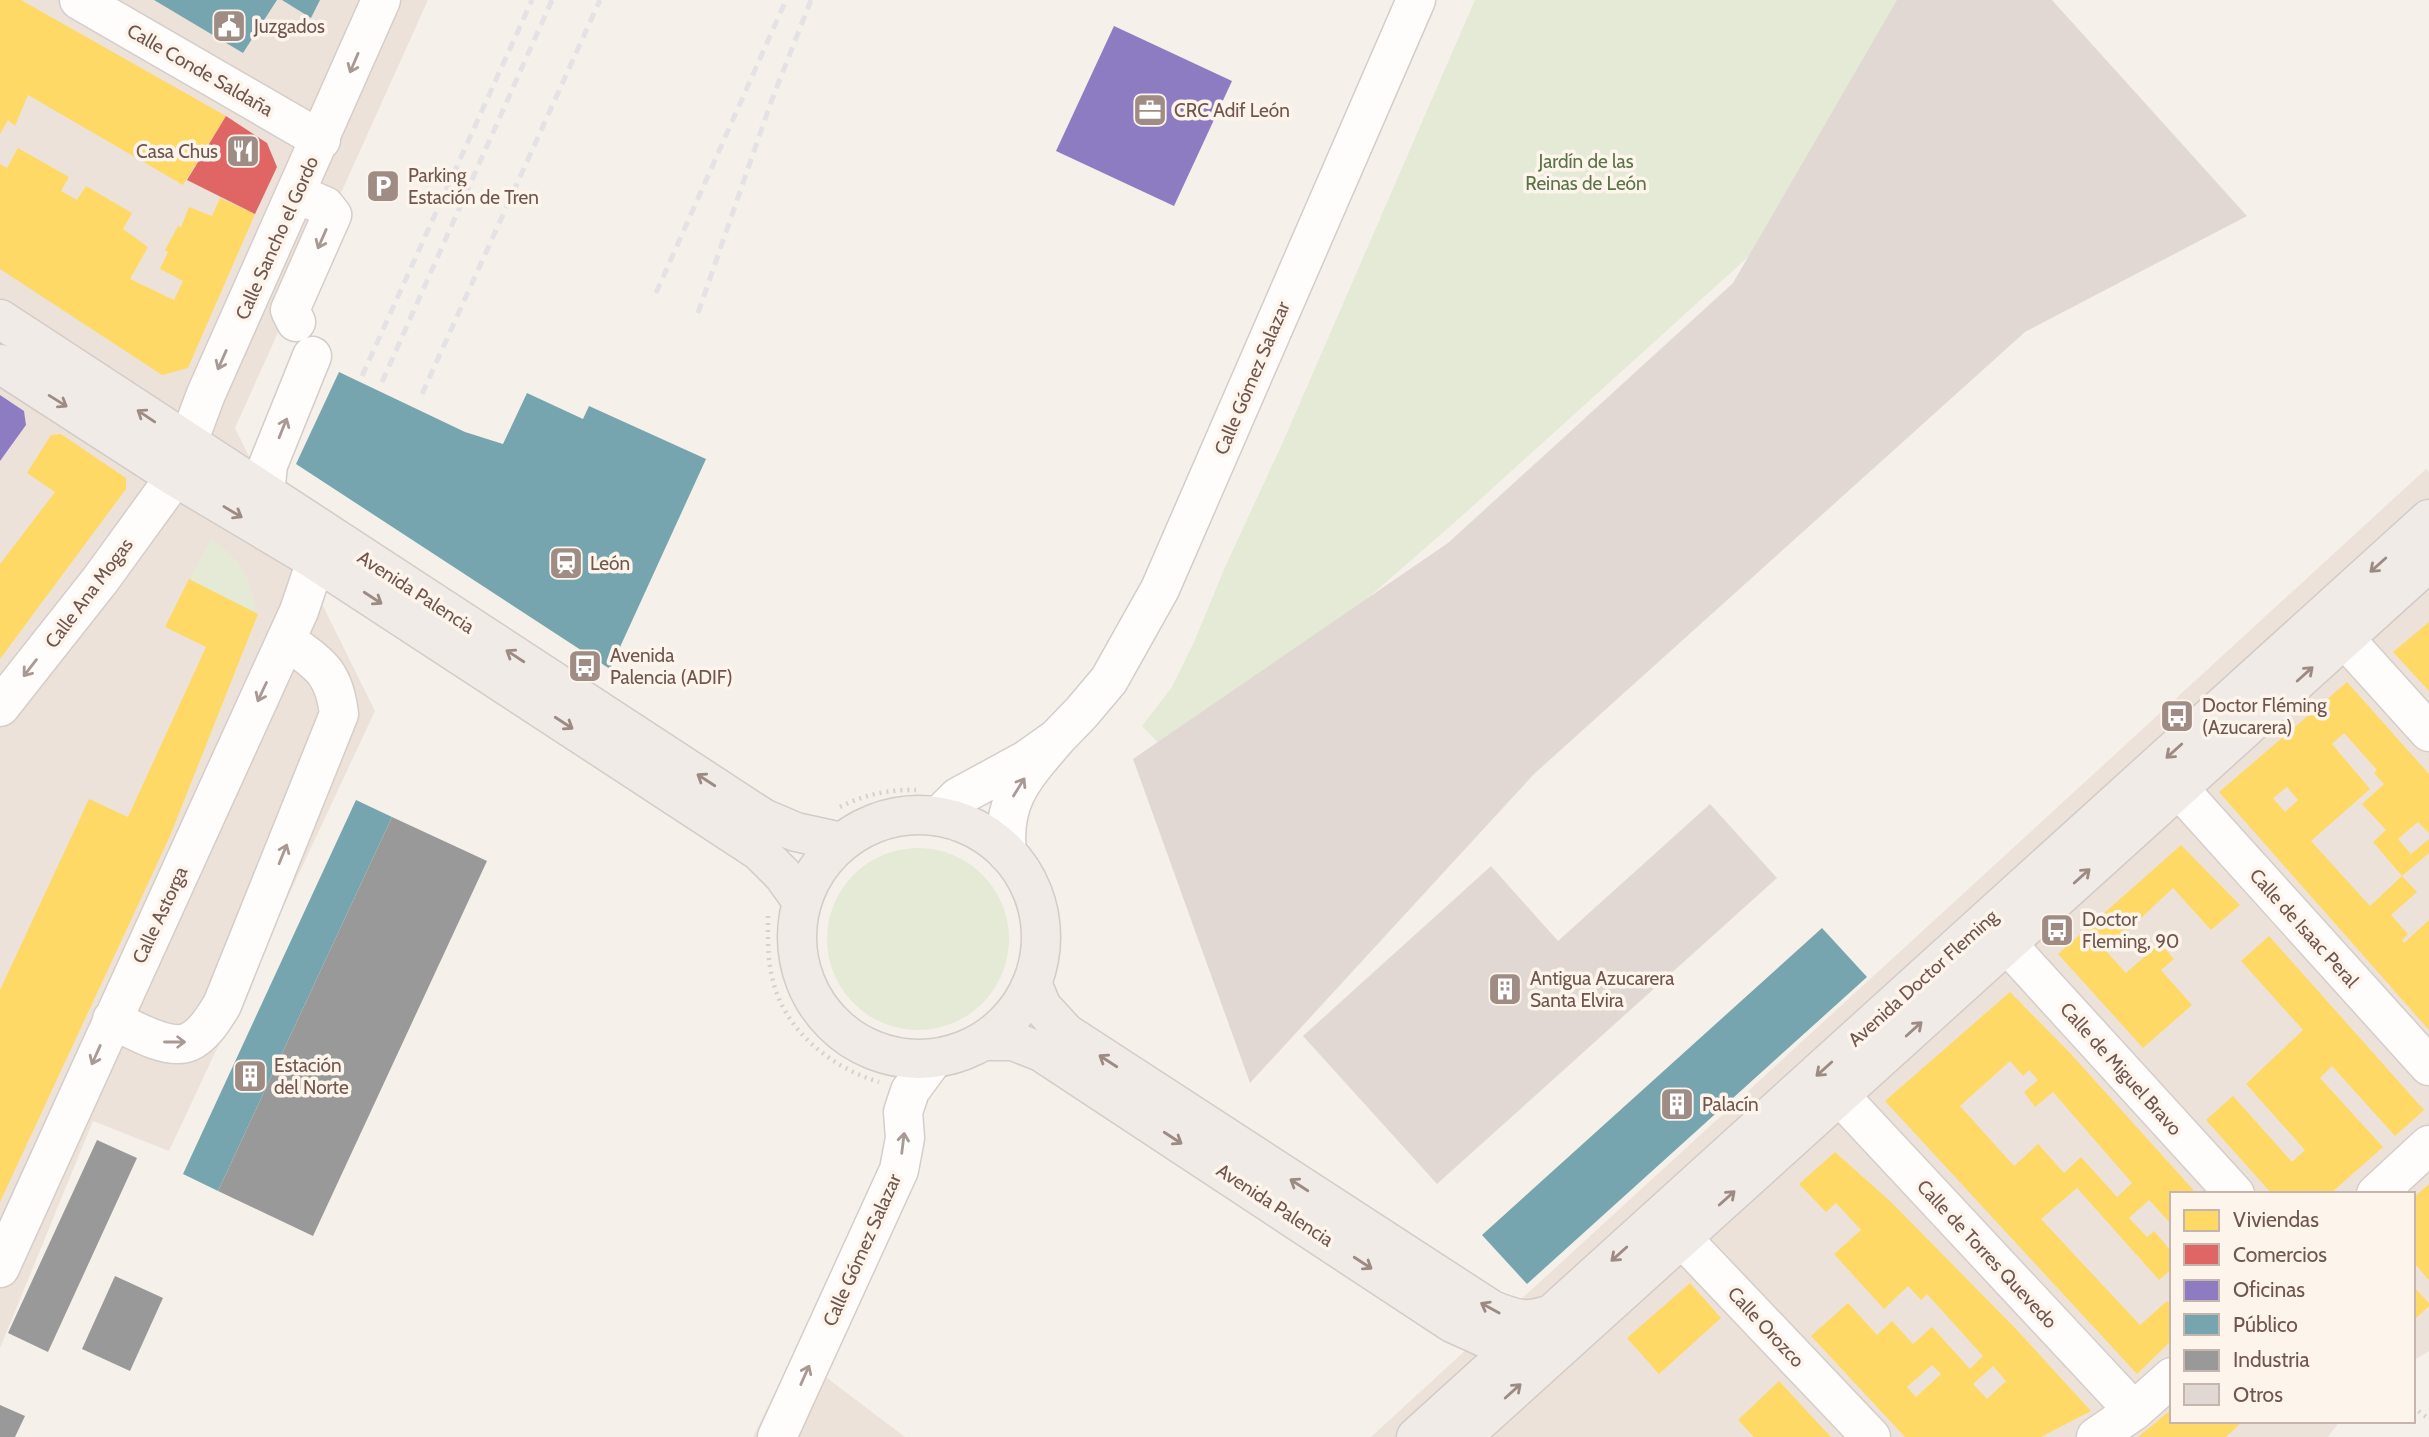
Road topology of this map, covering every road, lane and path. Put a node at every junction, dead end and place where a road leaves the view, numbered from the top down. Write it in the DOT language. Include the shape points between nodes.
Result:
graph roads {
  1 [pos="79,0"];
  2 [pos="381,0"];
  3 [pos="1416,0"];
  4 [pos="321,140"];
  5 [pos="296,194"];
  6 [pos="0,319"];
  7 [pos="0,364"];
  8 [pos="181,460"];
  9 [pos="265,494"];
  10 [pos="2429,519"];
  11 [pos="322,548"];
  12 [pos="2429,562"];
  13 [pos="2345,639"];
  14 [pos="286,640"];
  15 [pos="0,707"];
  16 [pos="2429,732"];
  17 [pos="1057,738"];
  18 [pos="2179,789"];
  19 [pos="949,806"];
  20 [pos="839,825"];
  21 [pos="1007,853"];
  22 [pos="784,906"];
  23 [pos="2007,944"];
  24 [pos="1032,984"];
  25 [pos="112,1020"];
  26 [pos="985,1041"];
  27 [pos="932,1060"];
  28 [pos="2429,1066"];
  29 [pos="910,1091"];
  30 [pos="1840,1096"];
  31 [pos="2429,1145"];
  32 [pos="2233,1192"];
  33 [pos="2378,1192"];
  34 [pos="1672,1227"];
  35 [pos="0,1268"];
  36 [pos="1452,1322"];
  37 [pos="1561,1328"];
  38 [pos="1514,1349"];
  39 [pos="2170,1379"];
  40 [pos="1468,1391"];
  41 [pos="2415,1408"];
  42 [pos="2134,1411"];
  43 [pos="2429,1419"];
  44 [pos="777,1437"];
  45 [pos="1416,1437"];
  46 [pos="1462,1437"];
  47 [pos="1871,1437"];
  48 [pos="2096,1437"];
  1 -- 4 [label="street, Calle Conde Saldaña"];
  2 -- 4 [label="street, Calle Sancho el Gordo, one-way"];
  3 -- 17 [label="street, Calle Gómez Salazar" via="1160,589 1109,680"];
  4 -- 5 [label="street, Calle Sancho el Gordo"];
  5 -- 8 [label="street, Calle Sancho el Gordo, one-way"];
  5 -- 9 [label="street" via="325,205 332,215 290,310 296,322 313,322 324,336 268,465"];
  8 -- 6 [label="main road, Avenida Palencia, one-way"];
  7 -- 8 [label="main road, Avenida Palencia, one-way"];
  8 -- 9 [label="main road, Avenida Palencia"];
  8 -- 11 [label="main road, one-way"];
  8 -- 15 [label="street, Calle Ana Mogas, one-way" via="101,579"];
  9 -- 11 [label="main road, Avenida Palencia"];
  10 -- 34 [label="main road, Avenida Doctor Fleming, one-way"];
  11 -- 14 [label="street, Calle Astorga"];
  20 -- 11 [label="main road, Avenida Palencia, one-way" via="796,832 763,818"];
  11 -- 22 [label="main road, Avenida Palencia, one-way" via="759,851 783,875"];
  12 -- 13 [label="main road, Avenida Doctor Fleming"];
  13 -- 16 [label="street"];
  18 -- 13 [label="main road, Avenida Doctor Fleming, one-way"];
  14 -- 25 [label="street, Calle Astorga, one-way"];
  25 -- 14 [label="street, one-way" via="161,1042 189,1042 208,1027 222,1005 339,714 329,676"];
  17 -- 19 [label="street, Calle Gómez Salazar"];
  21 -- 17 [label="street, Calle Gómez Salazar, one-way" via="1011,801"];
  23 -- 18 [label="main road, Avenida Doctor Fleming, one-way"];
  18 -- 28 [label="street, Calle de Isaac Peral"];
  19 -- 20 [label="main road" via="872,824"];
  19 -- 20 [label="path" via="928,791 903,790 858,798"];
  19 -- 21 [label="main road" via="964,824"];
  20 -- 22 [label="main road" via="821,863"];
  21 -- 24 [label="main road" via="1027,881 1039,914 1040,950"];
  22 -- 27 [label="main road" via="797,924 798,959 809,992 829,1020 856,1042 887,1056"];
  22 -- 29 [label="path" via="767,948 773,983 787,1013 811,1044 833,1062 862,1077"];
  30 -- 23 [label="main road, Avenida Doctor Fleming, one-way"];
  23 -- 32 [label="street, Calle de Miguel Bravo"];
  24 -- 26 [label="main road" via="1020,1006"];
  37 -- 24 [label="main road, Avenida Palencia, one-way" via="1492,1310 1066,1033 1042,1007"];
  25 -- 35 [label="street, Calle Astorga, one-way"];
  26 -- 27 [label="main road"];
  26 -- 36 [label="main road, Avenida Palencia, one-way" via="1013,1041 1041,1052"];
  27 -- 29 [label="street, Calle Gómez Salazar"];
  44 -- 29 [label="street, Calle Gómez Salazar, one-way" via="899,1170 905,1138 903,1112"];
  34 -- 30 [label="main road, Avenida Doctor Fleming, one-way"];
  30 -- 42 [label="street, Calle de Torres Quevedo"];
  31 -- 33 [label="street"];
  34 -- 37 [label="main road, Avenida Doctor Fleming"];
  34 -- 47 [label="street, Calle Orozco"];
  36 -- 38 [label="main road, Avenida Palencia"];
  36 -- 40 [label="main road" via="1465,1347"];
  37 -- 38 [label="main road, Avenida Doctor Fleming"];
  46 -- 37 [label="main road, Avenida Doctor Fleming, one-way"];
  38 -- 40 [label="main road, Avenida Doctor Fleming"];
  39 -- 42 [label="street"];
  40 -- 45 [label="main road, Avenida Doctor Fleming"];
  41 -- 43 [label="path"];
  42 -- 48 [label="street"];
}
